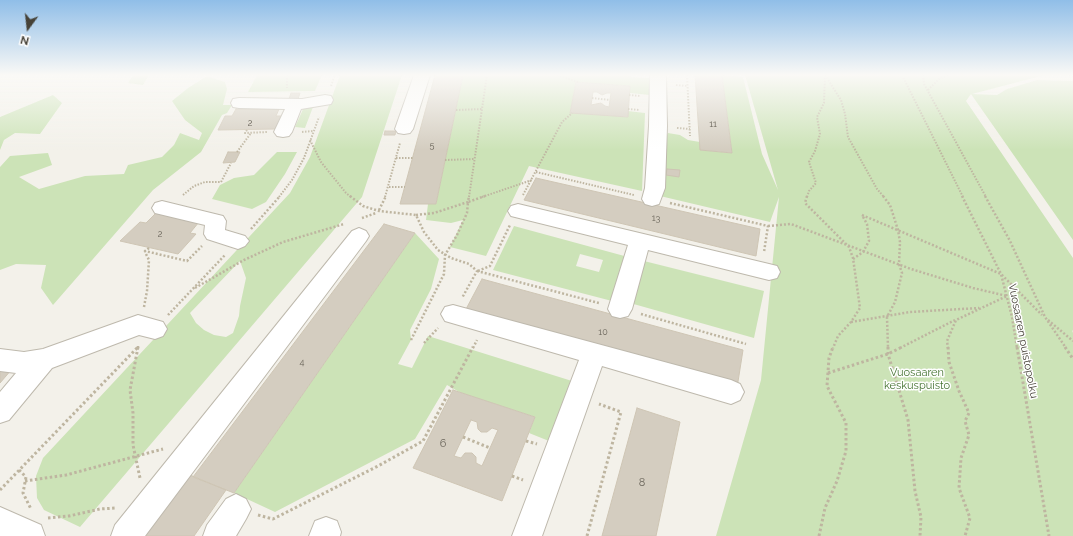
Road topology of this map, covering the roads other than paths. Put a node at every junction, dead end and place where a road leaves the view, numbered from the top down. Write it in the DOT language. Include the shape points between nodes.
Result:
graph roads {
  1 [pos="325,100"];
  2 [pos="414,100"];
  3 [pos="658,100"];
  4 [pos="239,104"];
  5 [pos="295,104"];
  6 [pos="404,129"];
  7 [pos="283,132"];
  8 [pos="656,202"];
  9 [pos="165,209"];
  10 [pos="518,211"];
  11 [pos="355,226"];
  12 [pos="645,238"];
  13 [pos="238,241"];
  14 [pos="769,272"];
  15 [pos="620,309"];
  16 [pos="453,314"];
  17 [pos="144,333"];
  18 [pos="594,354"];
  19 [pos="0,360"];
  20 [pos="43,360"];
  21 [pos="731,392"];
  22 [pos="0,411"];
  23 [pos="236,509"];
  24 [pos="126,536"];
  25 [pos="218,536"];
  26 [pos="527,536"];
  1 -- 5 [label="lane"];
  2 -- 6 [label="lane"];
  3 -- 8 [label="lane"];
  4 -- 5 [label="lane"];
  5 -- 7 [label="lane"];
  9 -- 13 [label="lane" via="216,221 214,234"];
  10 -- 12 [label="lane"];
  11 -- 24 [label="lane"];
  12 -- 14 [label="lane"];
  12 -- 15 [label="lane"];
  16 -- 18 [label="lane"];
  17 -- 20 [label="lane"];
  18 -- 21 [label="lane"];
  18 -- 26 [label="lane"];
  19 -- 20 [label="lane" via="24,363"];
  20 -- 22 [label="lane"];
  23 -- 25 [label="lane"];
}
